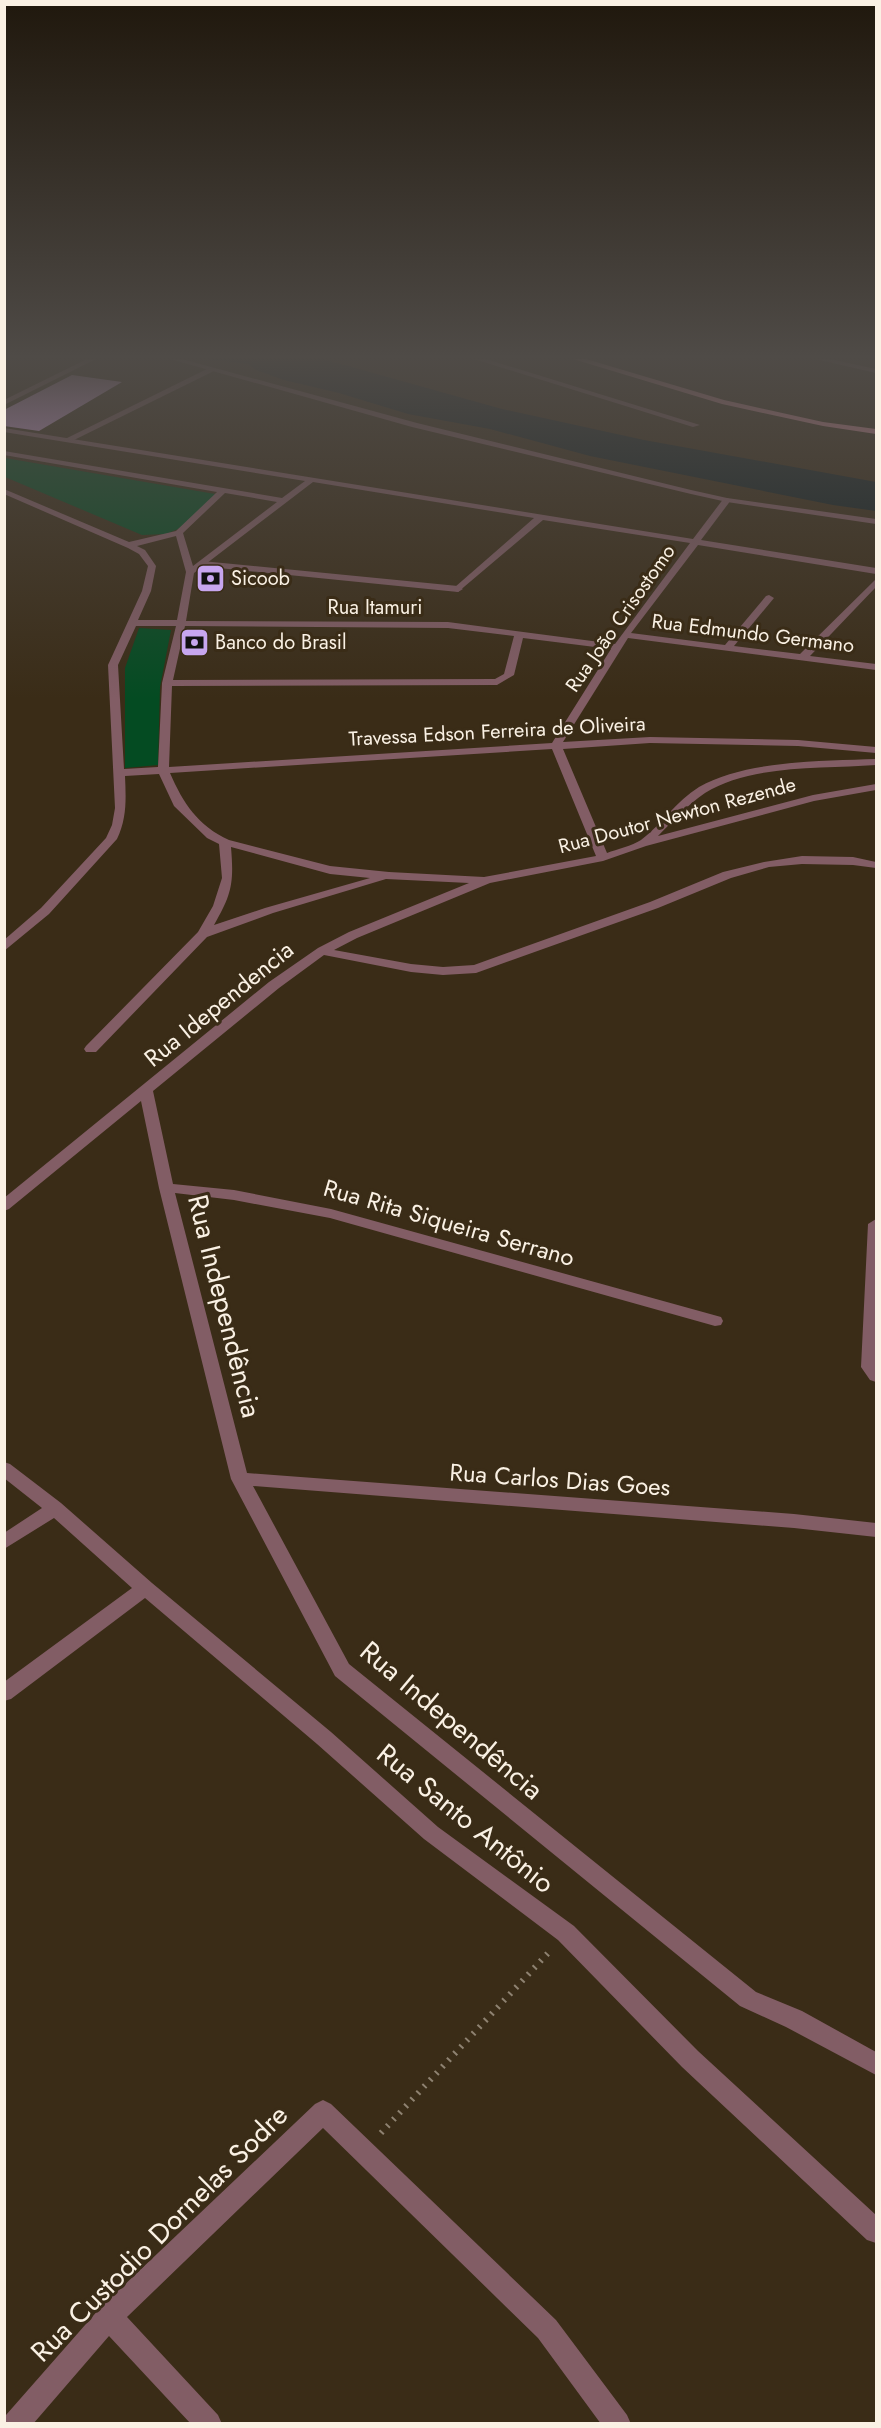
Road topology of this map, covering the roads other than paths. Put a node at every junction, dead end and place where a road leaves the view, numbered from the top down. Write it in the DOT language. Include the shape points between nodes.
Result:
graph roads {
  1 [pos="119,472"];
  2 [pos="263,472"];
  3 [pos="612,472"];
  4 [pos="310,480"];
  5 [pos="224,490"];
  6 [pos="4,491"];
  7 [pos="727,500"];
  8 [pos="286,501"];
  9 [pos="541,517"];
  10 [pos="876,522"];
  11 [pos="179,533"];
  12 [pos="695,542"];
  13 [pos="128,545"];
  14 [pos="202,564"];
  15 [pos="190,572"];
  16 [pos="876,572"];
  17 [pos="876,582"];
  18 [pos="769,598"];
  19 [pos="131,623"];
  20 [pos="181,624"];
  21 [pos="519,635"];
  22 [pos="625,635"];
  23 [pos="618,647"];
  24 [pos="727,648"];
  25 [pos="802,658"];
  26 [pos="876,667"];
  27 [pos="167,683"];
  28 [pos="556,745"];
  29 [pos="876,750"];
  30 [pos="876,762"];
  31 [pos="163,770"];
  32 [pos="120,773"];
  33 [pos="876,787"];
  34 [pos="225,842"];
  35 [pos="642,844"];
  36 [pos="603,858"];
  37 [pos="876,865"];
  38 [pos="389,876"];
  39 [pos="487,880"];
  40 [pos="203,934"];
  41 [pos="4,947"];
  42 [pos="322,951"];
  43 [pos="91,1049"];
  44 [pos="146,1092"];
  45 [pos="166,1188"];
  46 [pos="4,1206"];
  47 [pos="876,1224"];
  48 [pos="715,1321"];
  49 [pos="876,1376"];
  50 [pos="4,1468"];
  51 [pos="240,1479"];
  52 [pos="55,1508"];
  53 [pos="876,1530"];
  54 [pos="4,1542"];
  55 [pos="146,1588"];
  56 [pos="4,1693"];
  57 [pos="876,2064"];
  58 [pos="876,2231"];
  59 [pos="109,2317"];
  60 [pos="15,2424"];
  61 [pos="209,2424"];
  62 [pos="618,2424"];
  1 -- 5 [label="street"];
  2 -- 4 [label="street"];
  3 -- 7 [label="street"];
  4 -- 8 [label="street"];
  4 -- 9 [label="street"];
  5 -- 8 [label="street"];
  5 -- 11 [label="street"];
  6 -- 13 [label="street"];
  7 -- 10 [label="street"];
  7 -- 12 [label="street, Rua João Crisostomo"];
  8 -- 14 [label="street"];
  9 -- 12 [label="street"];
  9 -- 14 [label="street" via="458,589"];
  11 -- 13 [label="street"];
  11 -- 15 [label="street"];
  12 -- 16 [label="street"];
  12 -- 22 [label="street, Rua João Crisostomo"];
  13 -- 19 [label="street" via="142,552 152,566 151,581"];
  14 -- 15 [label="street"];
  15 -- 20 [label="street"];
  17 -- 25 [label="street"];
  18 -- 24 [label="street"];
  19 -- 20 [label="street, Rua Itamuri"];
  19 -- 32 [label="street" via="113,665"];
  20 -- 21 [label="street, Rua Itamuri" via="448,625"];
  20 -- 27 [label="street"];
  21 -- 23 [label="street, Rua Itamuri"];
  21 -- 27 [label="street" via="509,675 483,683"];
  22 -- 23 [label="street, Rua João Crisostomo"];
  22 -- 24 [label="street, Rua Edmundo Germano"];
  23 -- 28 [label="street, Rua João Crisostomo"];
  24 -- 25 [label="street, Rua Edmundo Germano"];
  25 -- 26 [label="street, Rua Edmundo Germano"];
  27 -- 31 [label="street"];
  28 -- 29 [label="street, Travessa Edson Ferreira de Oliveira" via="722,741"];
  28 -- 31 [label="street, Travessa Edson Ferreira de Oliveira"];
  28 -- 36 [label="street"];
  30 -- 35 [label="street" via="754,772 726,779 703,789"];
  31 -- 32 [label="street, Travessa Edson Ferreira de Oliveira"];
  31 -- 34 [label="street" via="178,804 197,825"];
  32 -- 41 [label="street" via="121,808 111,839 45,911"];
  33 -- 35 [label="street, Rua Doutor Newton Rezende" via="813,798"];
  34 -- 38 [label="street" via="330,870"];
  34 -- 40 [label="street" via="228,878 219,906"];
  35 -- 36 [label="street, Rua Doutor Newton Rezende"];
  36 -- 39 [label="street, Rua Doutor Newton Rezende"];
  37 -- 42 [label="street" via="802,860 768,864 727,875 477,969 411,968"];
  38 -- 39 [label="street"];
  38 -- 40 [label="street" via="304,898"];
  39 -- 42 [label="street, Rua Idependencia"];
  40 -- 43 [label="street"];
  42 -- 44 [label="street, Rua Idependencia" via="274,985"];
  44 -- 45 [label="street, Rua Independência"];
  44 -- 46 [label="street, Rua Idependencia"];
  45 -- 48 [label="street, Rua Rita Siqueira Serrano" via="234,1195 332,1214"];
  45 -- 51 [label="street, Rua Independência"];
  47 -- 49 [label="street" via="869,1367"];
  50 -- 52 [label="street, Rua Santo Antônio"];
  51 -- 53 [label="street, Rua Carlos Dias Goes"];
  51 -- 57 [label="street, Rua Independência" via="342,1670 748,1999"];
  52 -- 54 [label="street"];
  52 -- 55 [label="street, Rua Santo Antônio"];
  55 -- 56 [label="street"];
  55 -- 58 [label="street, Rua Santo Antônio" via="431,1833 566,1933 690,2059"];
  59 -- 60 [label="street, Rua Custodio Dornelas Sodre"];
  59 -- 61 [label="street"];
  59 -- 62 [label="street, Rua Custodio Dornelas Sodre" via="323,2112 547,2329"];
}
